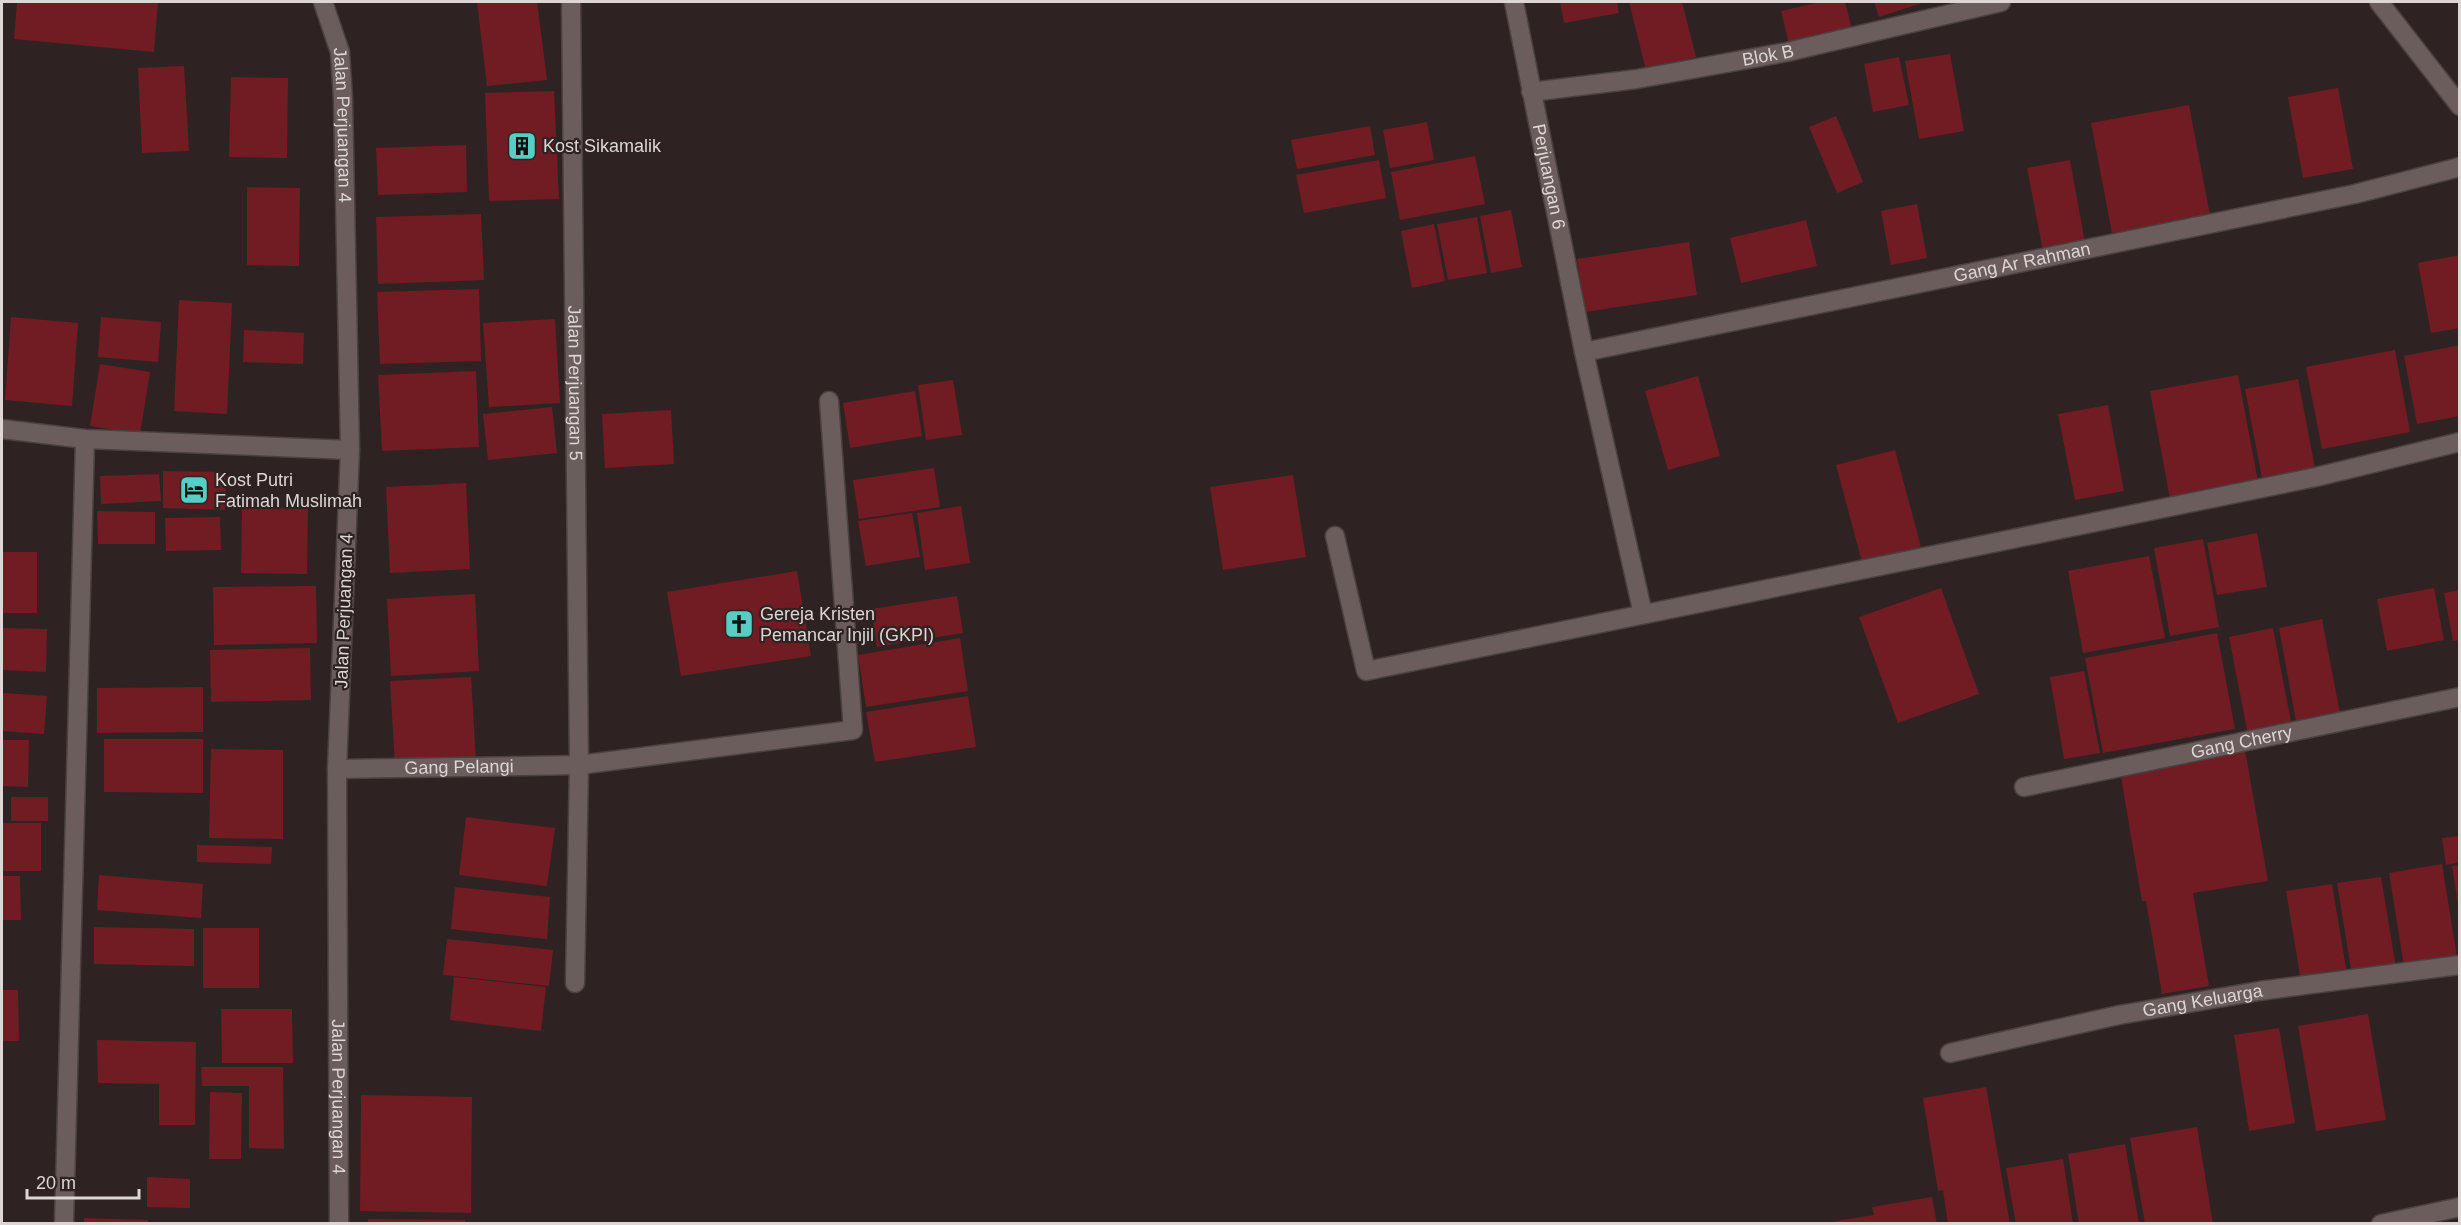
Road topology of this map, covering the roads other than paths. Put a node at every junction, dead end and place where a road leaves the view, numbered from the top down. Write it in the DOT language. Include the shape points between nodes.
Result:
graph roads {
  1 [pos="323,2"];
  2 [pos="571,2"];
  3 [pos="1514,2"];
  4 [pos="2001,2"];
  5 [pos="2379,2"];
  6 [pos="1531,92"];
  7 [pos="2460,106"];
  8 [pos="2460,167"];
  9 [pos="1584,352"];
  10 [pos="829,401"];
  11 [pos="2,429"];
  12 [pos="85,439"];
  13 [pos="2460,442"];
  14 [pos="350,450"];
  15 [pos="1335,536"];
  16 [pos="1643,614"];
  17 [pos="2460,698"];
  18 [pos="579,765"];
  19 [pos="337,769"];
  20 [pos="2024,787"];
  21 [pos="2460,965"];
  22 [pos="575,983"];
  23 [pos="1950,1053"];
  24 [pos="2460,1207"];
  25 [pos="2427,1219"];
  26 [pos="64,1224"];
  27 [pos="339,1224"];
  28 [pos="2381,1224"];
  1 -- 14 [label="street, Jalan Perjuangan 4" via="340,52 343,99"];
  2 -- 18 [label="street, Jalan Perjuangan 5"];
  3 -- 6 [label="street, Perjuangan 6"];
  4 -- 6 [label="street, Blok B" via="1787,52 1637,79"];
  5 -- 7 [label="street"];
  6 -- 9 [label="street, Perjuangan 6"];
  8 -- 9 [label="street, Gang Ar Rahman" via="2355,194"];
  9 -- 16 [label="street, Perjuangan 6"];
  10 -- 18 [label="street, Gang Pelangi" via="853,730"];
  11 -- 12 [label="street"];
  12 -- 14 [label="street"];
  12 -- 26 [label="street"];
  13 -- 16 [label="street" via="2316,477"];
  14 -- 19 [label="street, Jalan Perjuangan 4"];
  15 -- 16 [label="street" via="1366,671"];
  17 -- 20 [label="street, Gang Cherry"];
  18 -- 19 [label="street, Gang Pelangi"];
  18 -- 22 [label="street, Jalan Perjuangan 5"];
  19 -- 27 [label="street, Jalan Perjuangan 4"];
  21 -- 23 [label="street, Gang Keluarga" via="2259,991 2130,1013"];
  24 -- 25 [label="street"];
  25 -- 28 [label="street"];
}
